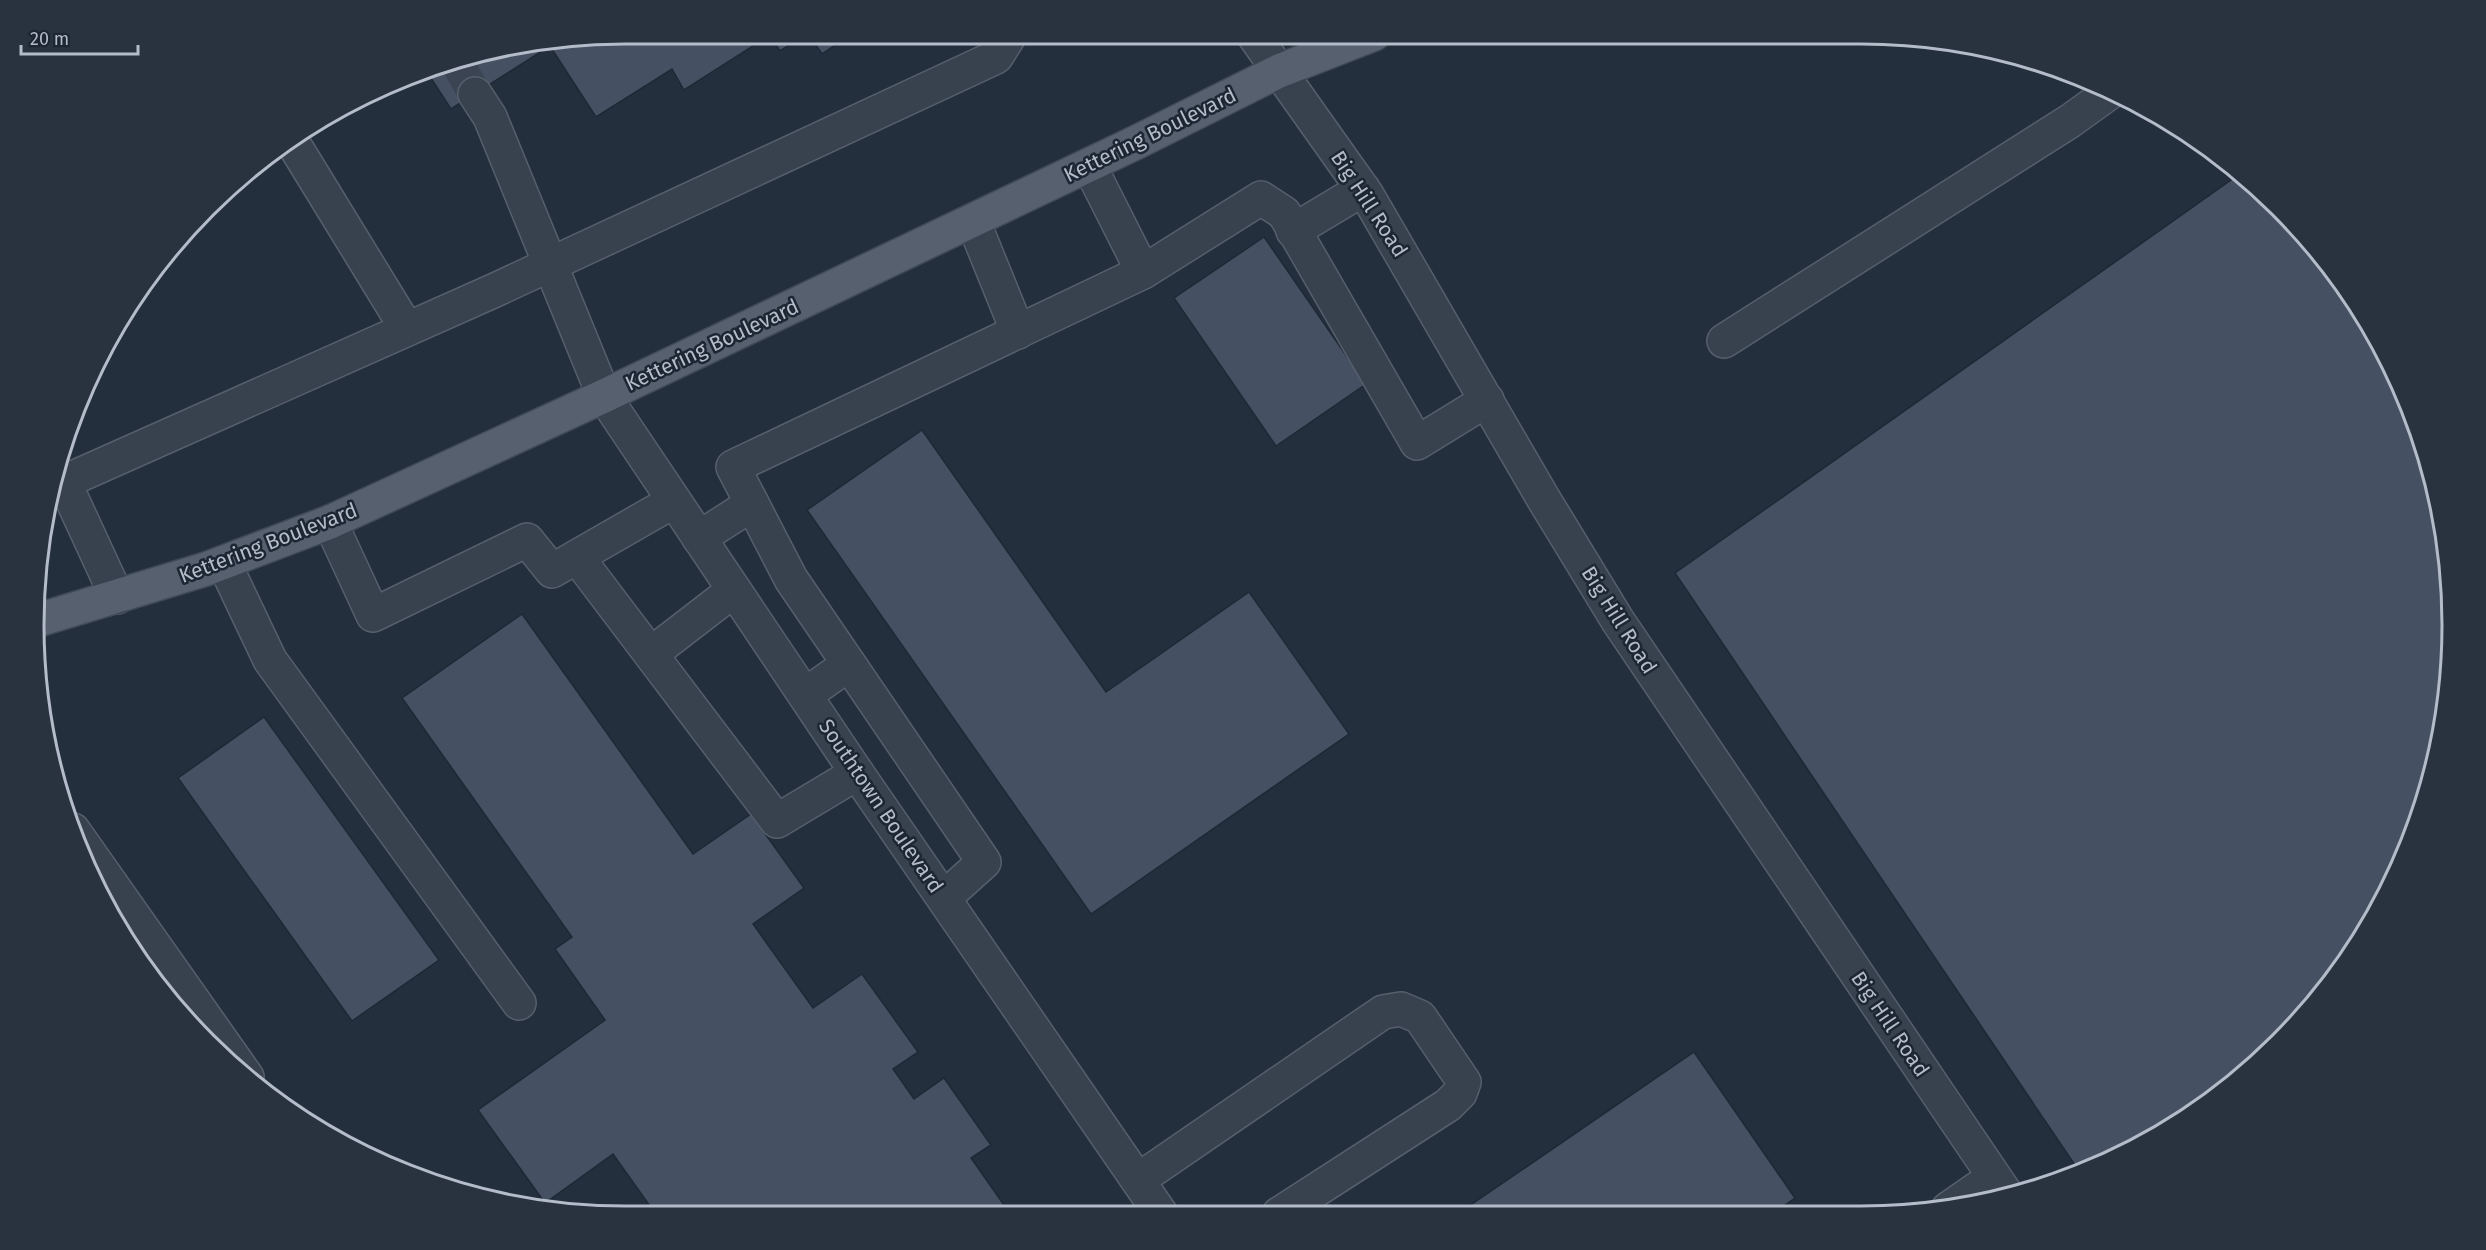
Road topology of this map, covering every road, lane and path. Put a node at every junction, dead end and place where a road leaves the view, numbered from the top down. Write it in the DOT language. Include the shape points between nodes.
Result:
graph roads {
  1 [pos="1004,44"];
  2 [pos="1260,44"];
  3 [pos="1348,44"];
  4 [pos="1279,71"];
  5 [pos="475,94"];
  6 [pos="2104,97"];
  7 [pos="295,147"];
  8 [pos="1089,165"];
  9 [pos="1363,189"];
  10 [pos="973,221"];
  11 [pos="1293,231"];
  12 [pos="551,264"];
  13 [pos="1143,272"];
  14 [pos="407,329"];
  15 [pos="1018,332"];
  16 [pos="1724,341"];
  17 [pos="604,396"];
  18 [pos="1487,400"];
  19 [pos="62,478"];
  20 [pos="61,483"];
  21 [pos="674,501"];
  22 [pos="752,504"];
  23 [pos="330,522"];
  24 [pos="699,538"];
  25 [pos="577,557"];
  26 [pos="224,562"];
  27 [pos="734,590"];
  28 [pos="117,597"];
  29 [pos="44,618"];
  30 [pos="651,654"];
  31 [pos="849,664"];
  32 [pos="805,695"];
  33 [pos="857,772"];
  34 [pos="92,858"];
  35 [pos="944,898"];
  36 [pos="127,925"];
  37 [pos="519,1004"];
  38 [pos="216,1038"];
  39 [pos="1138,1180"];
  40 [pos="2000,1185"];
  41 [pos="1982,1193"];
  42 [pos="1156,1206"];
  43 [pos="1291,1206"];
  1 -- 12 [label="street" via="996,57"];
  2 -- 4 [label="street, Big Hill Road"];
  3 -- 4 [label="main road, Kettering Boulevard"];
  4 -- 8 [label="main road, Kettering Boulevard"];
  4 -- 9 [label="street, Big Hill Road"];
  5 -- 12 [label="street, Southtown Boulevard" via="490,117"];
  6 -- 16 [label="street"];
  7 -- 14 [label="street"];
  8 -- 10 [label="main road, Kettering Boulevard"];
  8 -- 13 [label="street"];
  9 -- 11 [label="street"];
  9 -- 18 [label="street, Big Hill Road"];
  10 -- 15 [label="street"];
  10 -- 17 [label="main road, Kettering Boulevard"];
  11 -- 13 [label="street" via="1284,213 1261,198"];
  11 -- 18 [label="street" via="1417,443"];
  12 -- 14 [label="street"];
  12 -- 17 [label="street, Southtown Boulevard"];
  13 -- 15 [label="street"];
  14 -- 19 [label="street"];
  15 -- 22 [label="street" via="733,467"];
  17 -- 21 [label="street, Southtown Boulevard"];
  17 -- 23 [label="main road, Kettering Boulevard"];
  18 -- 40 [label="street, Big Hill Road" via="1618,621"];
  20 -- 28 [label="street"];
  21 -- 24 [label="street, Southtown Boulevard"];
  21 -- 25 [label="street"];
  22 -- 24 [label="street"];
  22 -- 31 [label="street" via="791,579"];
  23 -- 25 [label="street" via="373,615 527,540 552,571"];
  23 -- 26 [label="main road, Kettering Boulevard"];
  24 -- 27 [label="street, Southtown Boulevard"];
  25 -- 30 [label="street"];
  26 -- 28 [label="main road, Kettering Boulevard"];
  26 -- 37 [label="street" via="270,660"];
  27 -- 30 [label="street"];
  27 -- 32 [label="street, Southtown Boulevard"];
  28 -- 29 [label="main road, Kettering Boulevard"];
  30 -- 33 [label="street" via="777,821"];
  31 -- 32 [label="street"];
  31 -- 35 [label="street" via="984,862"];
  32 -- 33 [label="street, Southtown Boulevard"];
  33 -- 35 [label="street, Southtown Boulevard"];
  34 -- 36 [label="street"];
  35 -- 39 [label="street, Southtown Boulevard"];
  36 -- 38 [label="street"];
  39 -- 42 [label="street, Southtown Boulevard"];
  39 -- 43 [label="street" via="1383,1012 1401,1009 1420,1017 1464,1082 1460,1093 1448,1105"];
  40 -- 41 [label="street"];
}
